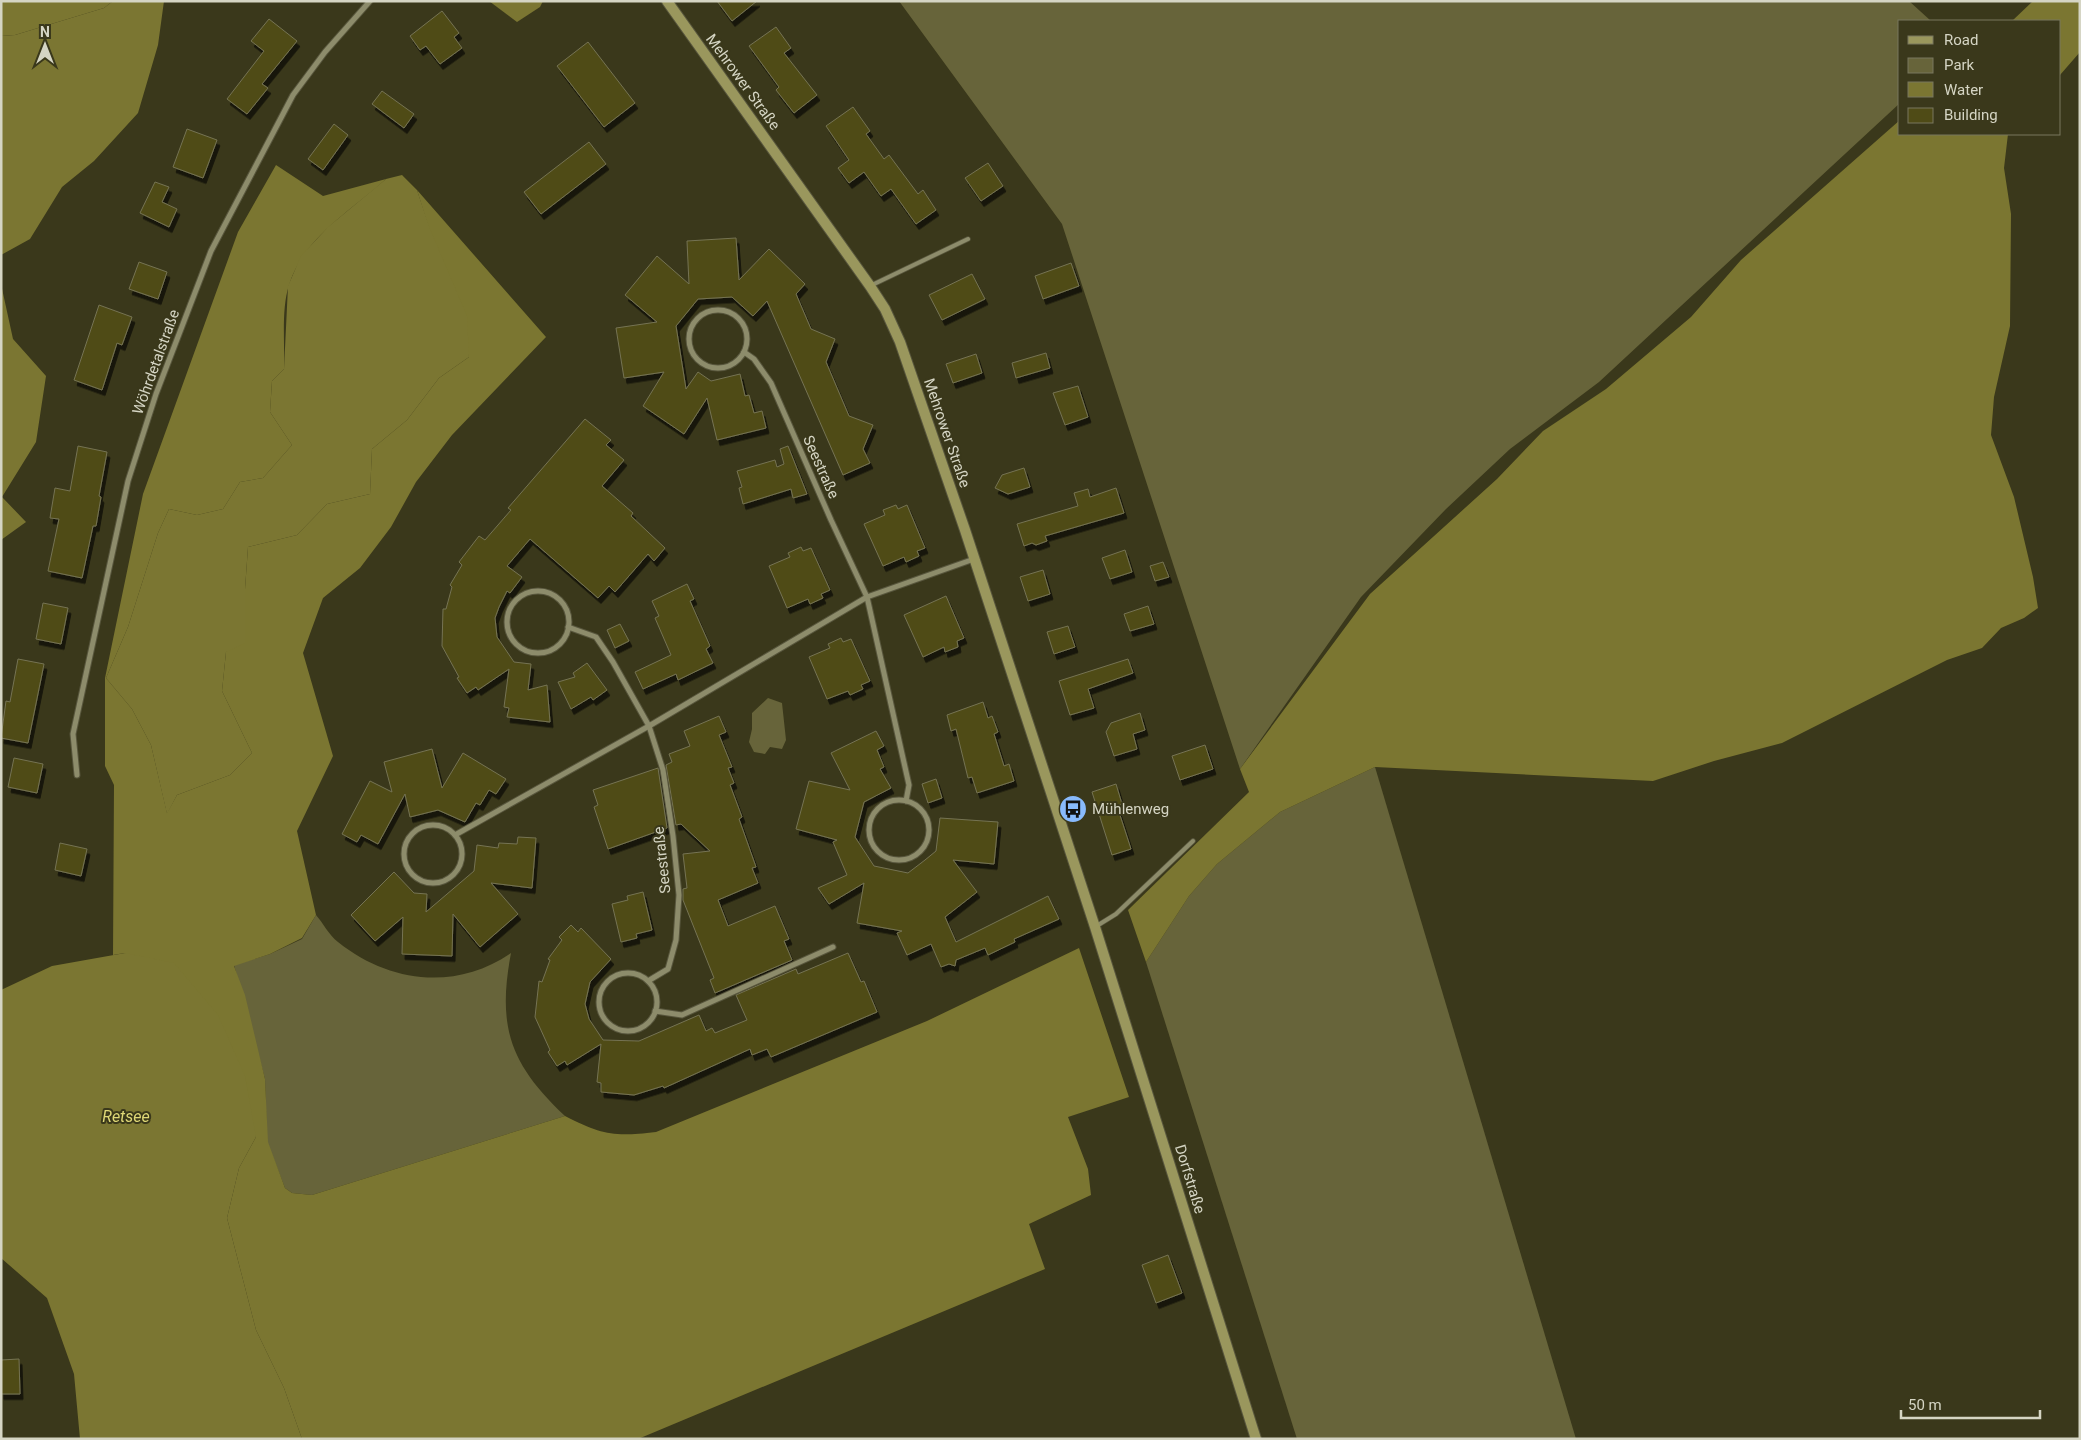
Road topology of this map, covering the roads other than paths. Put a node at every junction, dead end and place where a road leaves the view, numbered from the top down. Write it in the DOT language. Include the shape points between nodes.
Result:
graph roads {
  1 [pos="370,1"];
  2 [pos="666,1"];
  3 [pos="968,239"];
  4 [pos="870,286"];
  5 [pos="744,352"];
  6 [pos="974,559"];
  7 [pos="868,598"];
  8 [pos="568,627"];
  9 [pos="649,726"];
  10 [pos="77,775"];
  11 [pos="906,801"];
  12 [pos="455,835"];
  13 [pos="1193,841"];
  14 [pos="1095,927"];
  15 [pos="834,948"];
  16 [pos="648,981"];
  17 [pos="656,1011"];
  18 [pos="1256,1439"];
  1 -- 10 [label="street, Wöhrdetalstraße" via="293,95 211,250 156,394 128,481 73,734"];
  2 -- 4 [label="main road, Mehrower Straße"];
  3 -- 4 [label="lane"];
  4 -- 6 [label="main road, Mehrower Straße" via="900,342"];
  5 -- 5 [label="street" via="747,333 744,324 729,312 720,309 701,315 690,330 691,349 703,364 722,368 731,365"];
  5 -- 7 [label="street, Seestraße" via="754,359 771,383"];
  6 -- 7 [label="street"];
  6 -- 14 [label="main road, Mehrower Straße"];
  7 -- 9 [label="street"];
  7 -- 11 [label="street, Seestraße" via="909,786"];
  8 -- 8 [label="street" via="567,610 561,602 544,592 520,597 507,618 510,638 517,646 536,654 556,648 563,641"];
  8 -- 9 [label="street, Seestraße" via="596,637"];
  9 -- 12 [label="street"];
  9 -- 16 [label="street, Seestraße" via="663,770 679,895 676,940 668,969"];
  11 -- 11 [label="street" via="886,803 878,809 869,826 874,846 889,858 908,859 924,847 928,839 929,829 922,812"];
  12 -- 12 [label="street" via="433,825 415,831 405,846 404,857 410,873 427,883 437,883 454,875 462,857"];
  13 -- 14 [label="lane" via="1116,914"];
  14 -- 18 [label="main road, Dorfstraße"];
  15 -- 17 [label="street" via="682,1015"];
  16 -- 17 [label="street" via="657,997"];
  16 -- 17 [label="street" via="630,972 620,973 603,985 598,1004 607,1023 623,1031 641,1028"];
}
